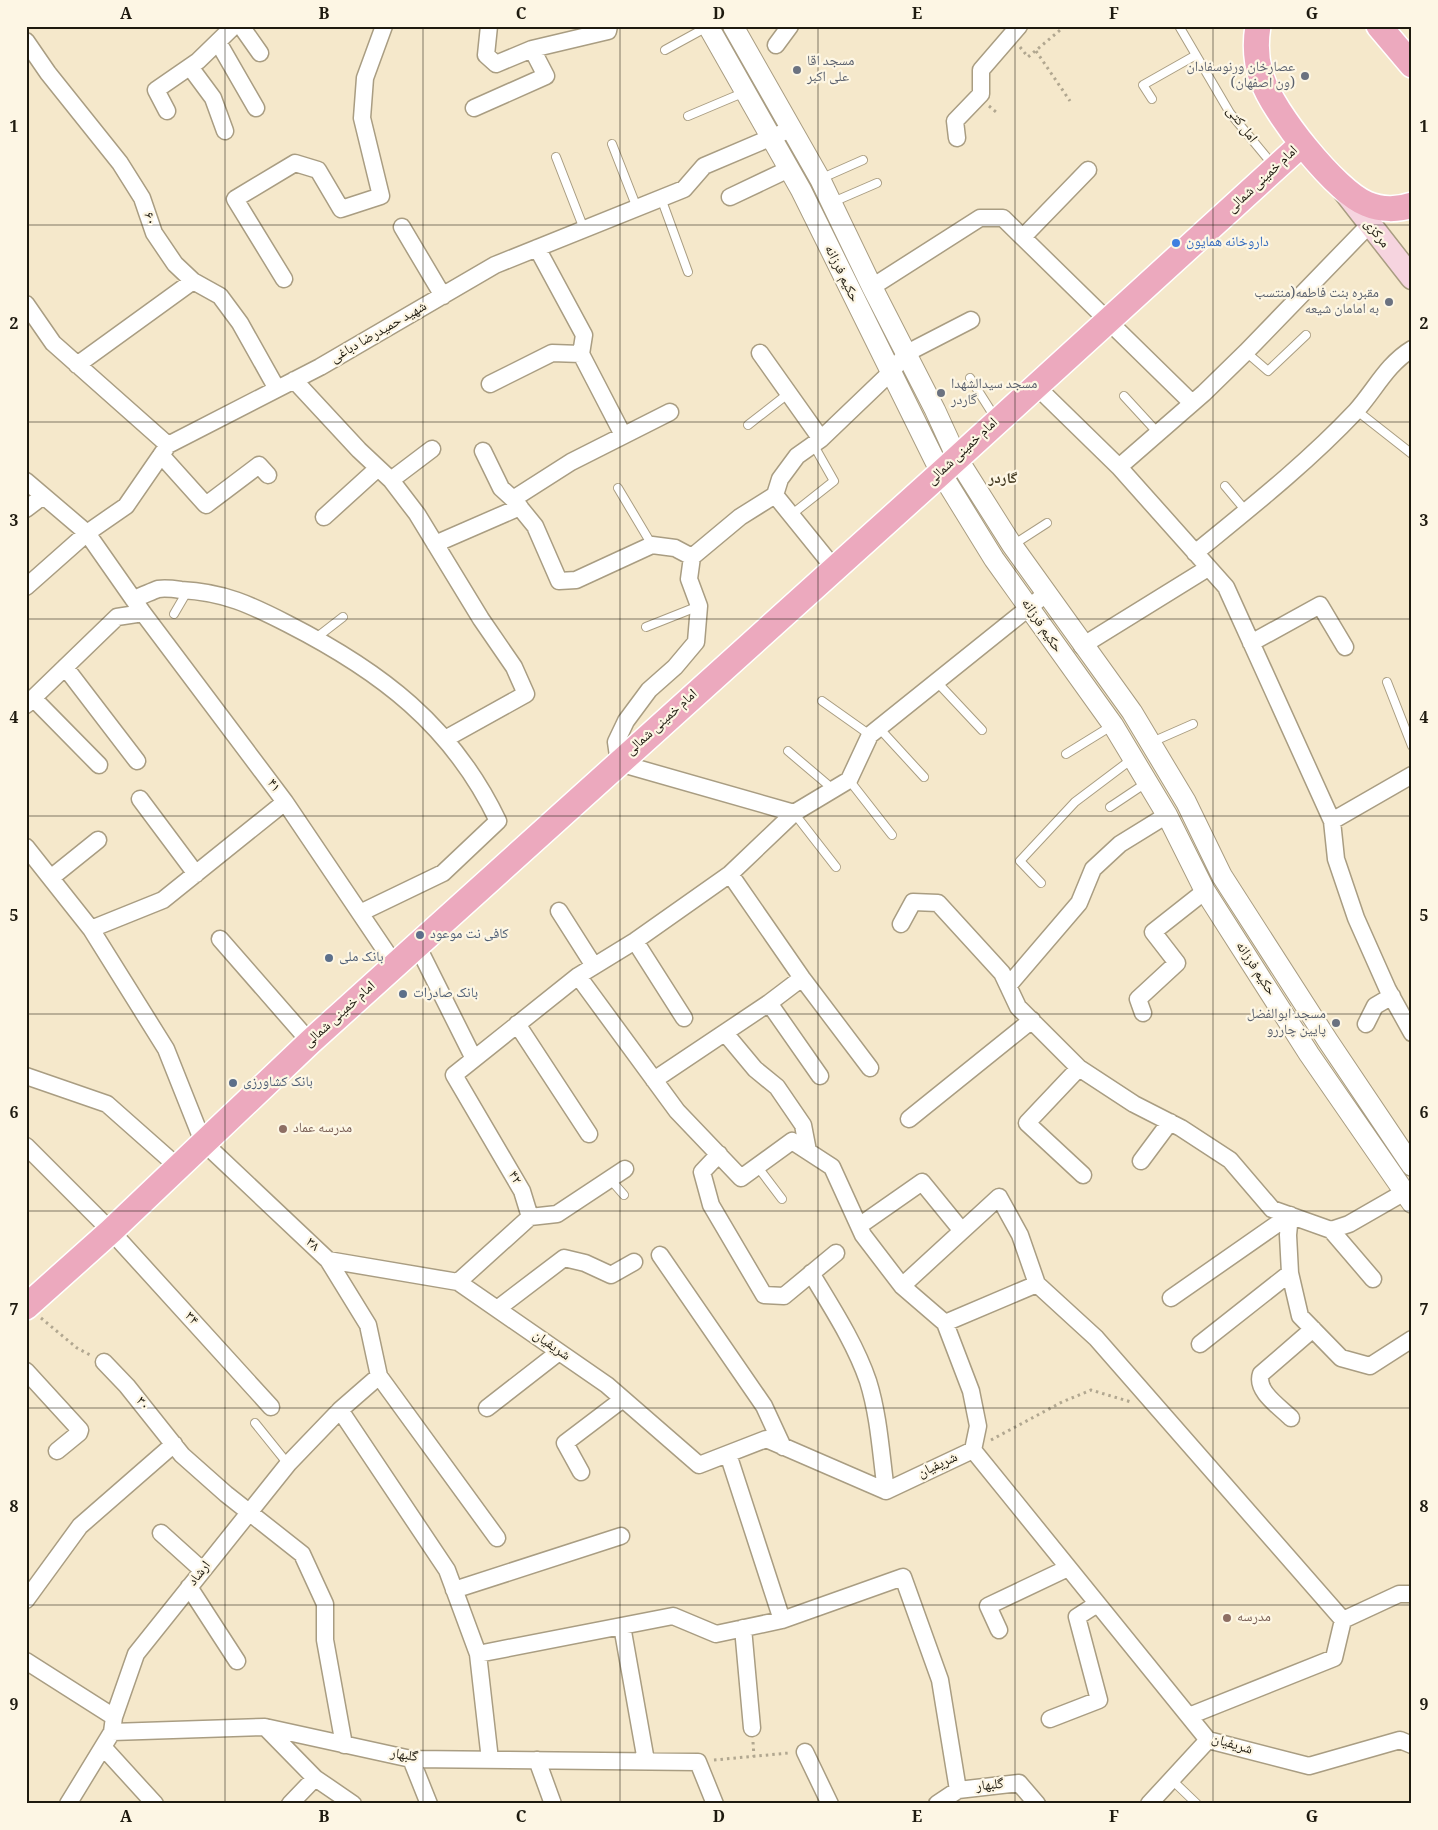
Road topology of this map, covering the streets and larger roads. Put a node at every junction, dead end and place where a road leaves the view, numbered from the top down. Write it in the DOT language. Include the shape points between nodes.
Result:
graph roads {
  1 [pos="32,26"];
  2 [pos="234,26"];
  3 [pos="241,26"];
  4 [pos="384,26"];
  5 [pos="489,26"];
  6 [pos="609,26"];
  7 [pos="733,26"];
  8 [pos="790,26"];
  9 [pos="1258,26"];
  10 [pos="1378,26"];
  11 [pos="708,27"];
  12 [pos="1015,30"];
  13 [pos="26,39"];
  14 [pos="218,42"];
  15 [pos="776,45"];
  16 [pos="532,50"];
  17 [pos="260,53"];
  18 [pos="1409,54"];
  19 [pos="190,67"];
  20 [pos="256,108"];
  21 [pos="474,108"];
  22 [pos="167,111"];
  23 [pos="791,129"];
  24 [pos="225,131"];
  25 [pos="770,138"];
  26 [pos="957,138"];
  27 [pos="1302,144"];
  28 [pos="788,169"];
  29 [pos="1088,170"];
  30 [pos="1342,188"];
  31 [pos="730,197"];
  32 [pos="1412,205"];
  33 [pos="1369,225"];
  34 [pos="402,227"];
  35 [pos="1023,237"];
  36 [pos="536,248"];
  37 [pos="1412,278"];
  38 [pos="284,279"];
  39 [pos="193,281"];
  40 [pos="872,287"];
  41 [pos="443,296"];
  42 [pos="26,304"];
  43 [pos="971,320"];
  44 [pos="1108,321"];
  45 [pos="1412,349"];
  46 [pos="760,353"];
  47 [pos="907,353"];
  48 [pos="581,354"];
  49 [pos="77,365"];
  50 [pos="891,372"];
  51 [pos="294,380"];
  52 [pos="490,384"];
  53 [pos="1036,386"];
  54 [pos="277,389"];
  55 [pos="1192,403"];
  56 [pos="670,412"];
  57 [pos="623,435"];
  58 [pos="817,442"];
  59 [pos="432,449"];
  60 [pos="164,450"];
  61 [pos="482,451"];
  62 [pos="949,465"];
  63 [pos="1119,467"];
  64 [pos="378,468"];
  65 [pos="268,475"];
  66 [pos="391,480"];
  67 [pos="26,481"];
  68 [pos="775,495"];
  69 [pos="43,496"];
  70 [pos="517,503"];
  71 [pos="26,509"];
  72 [pos="324,517"];
  73 [pos="87,533"];
  74 [pos="435,544"];
  75 [pos="1195,553"];
  76 [pos="692,557"];
  77 [pos="834,568"];
  78 [pos="1208,568"];
  79 [pos="26,587"];
  80 [pos="1047,593"];
  81 [pos="133,599"];
  82 [pos="1030,608"];
  83 [pos="143,613"];
  84 [pos="1251,643"];
  85 [pos="1082,646"];
  86 [pos="1345,648"];
  87 [pos="65,667"];
  88 [pos="29,697"];
  89 [pos="445,739"];
  90 [pos="137,761"];
  91 [pos="619,763"];
  92 [pos="99,765"];
  93 [pos="1412,775"];
  94 [pos="140,800"];
  95 [pos="285,802"];
  96 [pos="794,813"];
  97 [pos="1167,815"];
  98 [pos="1332,821"];
  99 [pos="98,840"];
  100 [pos="27,850"];
  101 [pos="196,874"];
  102 [pos="730,874"];
  103 [pos="52,877"];
  104 [pos="1206,891"];
  105 [pos="559,911"];
  106 [pos="360,913"];
  107 [pos="901,924"];
  108 [pos="91,929"];
  109 [pos="220,939"];
  110 [pos="635,941"];
  111 [pos="417,945"];
  112 [pos="395,965"];
  113 [pos="594,966"];
  114 [pos="578,976"];
  115 [pos="802,978"];
  116 [pos="1008,986"];
  117 [pos="1392,996"];
  118 [pos="769,1003"];
  119 [pos="1143,1013"];
  120 [pos="684,1018"];
  121 [pos="1032,1020"];
  122 [pos="517,1024"];
  123 [pos="1366,1024"];
  124 [pos="725,1033"];
  125 [pos="1412,1033"];
  126 [pos="310,1042"];
  127 [pos="474,1059"];
  128 [pos="870,1068"];
  129 [pos="1078,1068"];
  130 [pos="26,1076"];
  131 [pos="820,1076"];
  132 [pos="654,1080"];
  133 [pos="909,1119"];
  134 [pos="1170,1122"];
  135 [pos="589,1134"];
  136 [pos="203,1142"];
  137 [pos="26,1146"];
  138 [pos="808,1151"];
  139 [pos="719,1154"];
  140 [pos="1141,1161"];
  141 [pos="177,1166"];
  142 [pos="1412,1166"];
  143 [pos="625,1169"];
  144 [pos="1084,1175"];
  145 [pos="1409,1194"];
  146 [pos="1290,1215"];
  147 [pos="530,1218"];
  148 [pos="859,1226"];
  149 [pos="1331,1230"];
  150 [pos="110,1231"];
  151 [pos="962,1231"];
  152 [pos="836,1253"];
  153 [pos="660,1255"];
  154 [pos="328,1260"];
  155 [pos="634,1262"];
  156 [pos="811,1273"];
  157 [pos="1290,1273"];
  158 [pos="1373,1279"];
  159 [pos="458,1282"];
  160 [pos="1037,1284"];
  161 [pos="902,1286"];
  162 [pos="1171,1298"];
  163 [pos="28,1300"];
  164 [pos="497,1309"];
  165 [pos="945,1322"];
  166 [pos="1313,1329"];
  167 [pos="1412,1339"];
  168 [pos="1200,1344"];
  169 [pos="559,1352"];
  170 [pos="104,1362"];
  171 [pos="26,1372"];
  172 [pos="379,1376"];
  173 [pos="623,1399"];
  174 [pos="271,1407"];
  175 [pos="487,1408"];
  176 [pos="340,1410"];
  177 [pos="1291,1418"];
  178 [pos="174,1444"];
  179 [pos="783,1447"];
  180 [pos="973,1450"];
  181 [pos="57,1451"];
  182 [pos="728,1454"];
  183 [pos="581,1472"];
  184 [pos="886,1490"];
  185 [pos="249,1512"];
  186 [pos="161,1533"];
  187 [pos="621,1536"];
  188 [pos="496,1538"];
  189 [pos="1068,1568"];
  190 [pos="202,1570"];
  191 [pos="189,1587"];
  192 [pos="454,1590"];
  193 [pos="1412,1594"];
  194 [pos="26,1600"];
  195 [pos="1097,1604"];
  196 [pos="782,1620"];
  197 [pos="1344,1620"];
  198 [pos="622,1626"];
  199 [pos="743,1628"];
  200 [pos="998,1630"];
  201 [pos="478,1654"];
  202 [pos="26,1661"];
  203 [pos="237,1661"];
  204 [pos="1189,1716"];
  205 [pos="1050,1719"];
  206 [pos="113,1725"];
  207 [pos="266,1727"];
  208 [pos="752,1728"];
  209 [pos="1208,1740"];
  210 [pos="344,1744"];
  211 [pos="1412,1745"];
  212 [pos="103,1747"];
  213 [pos="805,1752"];
  214 [pos="411,1759"];
  215 [pos="490,1760"];
  216 [pos="537,1760"];
  217 [pos="646,1761"];
  218 [pos="315,1778"];
  219 [pos="958,1790"];
  220 [pos="68,1804"];
  221 [pos="155,1804"];
  222 [pos="290,1804"];
  223 [pos="353,1804"];
  224 [pos="429,1804"];
  225 [pos="553,1804"];
  226 [pos="715,1804"];
  227 [pos="830,1804"];
  228 [pos="937,1804"];
  229 [pos="1037,1804"];
  230 [pos="1149,1804"];
  1 -- 13 [label="street"];
  2 -- 14 [label="street"];
  3 -- 17 [label="street"];
  4 -- 38 [label="street" via="365,78 362,118 381,196 341,209 318,170 295,163 235,199"];
  5 -- 16 [label="street" via="486,55 496,64"];
  6 -- 16 [label="street" via="608,31"];
  7 -- 23 [label="street, حکیم فرزانه"];
  8 -- 15 [label="street"];
  9 -- 27 [label="main road" via="1256,58 1262,80"];
  10 -- 18 [label="main road"];
  11 -- 25 [label="street, حکیم فرزانه"];
  12 -- 26 [label="street" via="981,70 981,94 955,121"];
  13 -- 39 [label="street, ۶۰" via="48,73 120,163 142,198 154,233 175,264"];
  14 -- 19 [label="street"];
  14 -- 20 [label="street"];
  16 -- 21 [label="street" via="546,76"];
  19 -- 22 [label="street" via="156,90"];
  19 -- 24 [label="street" via="213,98"];
  23 -- 25 [label="street, شهید حمیدرضا دباغی"];
  23 -- 40 [label="street, حکیم فرزانه" via="820,179"];
  25 -- 28 [label="street, حکیم فرزانه"];
  25 -- 36 [label="street, شهید حمیدرضا دباغی" via="704,166 684,189"];
  27 -- 30 [label="main road"];
  27 -- 44 [label="main road, امام خمینی شمالی"];
  28 -- 31 [label="street"];
  28 -- 50 [label="street, حکیم فرزانه"];
  29 -- 35 [label="street"];
  30 -- 32 [label="main road" via="1367,204 1399,209"];
  30 -- 33 [label="main road, مرکزی"];
  33 -- 37 [label="main road, مرکزی"];
  33 -- 55 [label="street"];
  34 -- 41 [label="street"];
  35 -- 40 [label="street" via="1003,218 980,218"];
  35 -- 44 [label="street"];
  36 -- 41 [label="street, شهید حمیدرضا دباغی" via="495,265"];
  36 -- 48 [label="street" via="584,336"];
  39 -- 49 [label="street"];
  39 -- 54 [label="street, ۶۰" via="220,296 240,323"];
  40 -- 47 [label="street, حکیم فرزانه"];
  41 -- 51 [label="street, شهید حمیدرضا دباغی"];
  42 -- 49 [label="street" via="53,343"];
  43 -- 47 [label="street"];
  44 -- 53 [label="main road, امام خمینی شمالی"];
  44 -- 55 [label="street"];
  45 -- 75 [label="street" via="1398,357 1356,410 1282,482"];
  46 -- 58 [label="street" via="789,393"];
  47 -- 50 [label="street"];
  47 -- 62 [label="street, حکیم فرزانه"];
  48 -- 52 [label="street" via="552,353"];
  48 -- 57 [label="street"];
  49 -- 60 [label="street"];
  50 -- 58 [label="street"];
  50 -- 62 [label="street, حکیم فرزانه"];
  51 -- 54 [label="street, شهید حمیدرضا دباغی"];
  51 -- 64 [label="street"];
  53 -- 62 [label="main road, امام خمینی شمالی"];
  53 -- 63 [label="street"];
  54 -- 60 [label="street, شهید حمیدرضا دباغی"];
  55 -- 63 [label="street"];
  56 -- 57 [label="street"];
  57 -- 70 [label="street" via="571,462"];
  58 -- 68 [label="street" via="797,456 780,479"];
  59 -- 66 [label="street"];
  60 -- 65 [label="street" via="206,505 259,465"];
  60 -- 73 [label="street" via="126,506"];
  61 -- 70 [label="street" via="501,488"];
  62 -- 77 [label="main road, امام خمینی شمالی"];
  62 -- 80 [label="street, حکیم فرزانه"];
  62 -- 82 [label="street, حکیم فرزانه" via="994,559"];
  63 -- 75 [label="street"];
  64 -- 66 [label="street"];
  64 -- 72 [label="street"];
  66 -- 74 [label="street"];
  67 -- 69 [label="street, ۴۱"];
  68 -- 76 [label="street" via="740,517"];
  68 -- 77 [label="street"];
  69 -- 71 [label="street"];
  69 -- 73 [label="street, ۴۱"];
  70 -- 74 [label="street"];
  70 -- 76 [label="street" via="535,526 559,581 576,580 652,545 675,548"];
  73 -- 79 [label="street"];
  73 -- 81 [label="street, ۴۱"];
  74 -- 89 [label="street" via="514,666 526,694"];
  75 -- 78 [label="street"];
  76 -- 91 [label="street" via="689,579 699,606 696,642 650,690 626,721 616,742"];
  77 -- 91 [label="main road, امام خمینی شمالی"];
  78 -- 84 [label="street" via="1226,587"];
  78 -- 85 [label="street"];
  80 -- 82 [label="street"];
  80 -- 85 [label="street, حکیم فرزانه"];
  81 -- 83 [label="street, ۴۱"];
  81 -- 89 [label="street" via="160,589 233,598 361,664 394,690"];
  82 -- 96 [label="street" via="874,731 850,780"];
  82 -- 97 [label="street, حکیم فرزانه" via="1113,725"];
  83 -- 87 [label="street" via="117,617"];
  83 -- 95 [label="street, ۴۱"];
  84 -- 86 [label="street" via="1320,605"];
  84 -- 98 [label="street"];
  85 -- 142 [label="street, حکیم فرزانه" via="1132,712 1186,802 1222,876"];
  87 -- 88 [label="street"];
  87 -- 90 [label="street"];
  88 -- 92 [label="street"];
  89 -- 106 [label="street" via="483,790 498,820 443,874"];
  91 -- 96 [label="street"];
  91 -- 111 [label="main road, امام خمینی شمالی"];
  93 -- 98 [label="street"];
  94 -- 101 [label="street"];
  95 -- 101 [label="street"];
  95 -- 106 [label="street, ۴۱"];
  96 -- 102 [label="street"];
  97 -- 104 [label="street, حکیم فرزانه"];
  97 -- 116 [label="street" via="1120,844 1093,869 1079,902"];
  98 -- 117 [label="street" via="1339,868 1356,918"];
  99 -- 103 [label="street"];
  100 -- 103 [label="street"];
  101 -- 108 [label="street" via="163,900"];
  102 -- 110 [label="street"];
  102 -- 115 [label="street"];
  103 -- 108 [label="street"];
  104 -- 119 [label="street" via="1153,932 1177,963 1138,999"];
  104 -- 145 [label="street, حکیم فرزانه" via="1309,1054"];
  105 -- 113 [label="street"];
  106 -- 112 [label="street, ۴۱"];
  107 -- 116 [label="street" via="913,902 938,903 1002,973"];
  108 -- 136 [label="street" via="166,1049"];
  109 -- 126 [label="street"];
  110 -- 113 [label="street"];
  110 -- 120 [label="street"];
  111 -- 112 [label="main road, امام خمینی شمالی"];
  111 -- 127 [label="street"];
  112 -- 126 [label="main road, امام خمینی شمالی"];
  113 -- 114 [label="street"];
  114 -- 122 [label="street"];
  114 -- 132 [label="street"];
  115 -- 118 [label="street"];
  115 -- 128 [label="street"];
  116 -- 121 [label="street" via="1018,1007"];
  117 -- 123 [label="street" via="1375,1006"];
  117 -- 125 [label="street"];
  118 -- 124 [label="street"];
  118 -- 131 [label="street"];
  121 -- 129 [label="street"];
  121 -- 133 [label="street"];
  122 -- 127 [label="street"];
  122 -- 135 [label="street"];
  124 -- 132 [label="street"];
  124 -- 138 [label="street" via="755,1069 777,1087 803,1124"];
  126 -- 136 [label="main road, امام خمینی شمالی"];
  127 -- 147 [label="street, ۴۲" via="454,1075 522,1191"];
  129 -- 134 [label="street" via="1134,1104"];
  129 -- 144 [label="street" via="1027,1123"];
  130 -- 141 [label="street" via="107,1104"];
  132 -- 139 [label="street" via="677,1111"];
  134 -- 140 [label="street"];
  134 -- 146 [label="street" via="1230,1160 1272,1208"];
  136 -- 141 [label="main road, امام خمینی شمالی"];
  136 -- 154 [label="street, ۳۸"];
  137 -- 150 [label="street, ۳۴"];
  138 -- 139 [label="street" via="792,1142 741,1178"];
  138 -- 148 [label="street" via="832,1167"];
  139 -- 156 [label="street" via="702,1172 711,1205 764,1295 784,1296"];
  141 -- 150 [label="main road, امام خمینی شمالی"];
  143 -- 147 [label="street" via="557,1214"];
  145 -- 149 [label="street"];
  146 -- 149 [label="street"];
  146 -- 157 [label="street"];
  146 -- 162 [label="street"];
  147 -- 159 [label="street"];
  148 -- 151 [label="street" via="922,1182"];
  148 -- 161 [label="street"];
  149 -- 158 [label="street"];
  150 -- 163 [label="main road, امام خمینی شمالی"];
  150 -- 174 [label="street, ۳۴"];
  151 -- 160 [label="street" via="999,1197 1020,1235"];
  151 -- 161 [label="street"];
  152 -- 156 [label="street"];
  153 -- 179 [label="street" via="764,1406"];
  154 -- 159 [label="street"];
  154 -- 172 [label="street, ۳۸" via="368,1325"];
  155 -- 164 [label="street" via="611,1275 564,1258"];
  156 -- 184 [label="street" via="852,1343 868,1383"];
  157 -- 166 [label="street" via="1300,1316"];
  157 -- 168 [label="street"];
  159 -- 164 [label="street, شریفیان"];
  160 -- 165 [label="street"];
  160 -- 197 [label="street" via="1096,1338"];
  161 -- 165 [label="street"];
  164 -- 169 [label="street, شریفیان"];
  165 -- 180 [label="street" via="971,1391 978,1426"];
  166 -- 167 [label="street" via="1341,1358 1370,1366"];
  166 -- 177 [label="street" via="1261,1374 1259,1380 1261,1388"];
  169 -- 173 [label="street, شریفیان"];
  169 -- 175 [label="street"];
  170 -- 178 [label="street, ۳۰"];
  171 -- 181 [label="street" via="80,1430"];
  172 -- 176 [label="street, ارشاد"];
  172 -- 188 [label="street"];
  173 -- 182 [label="street, شریفیان" via="699,1465"];
  173 -- 183 [label="street" via="565,1443"];
  176 -- 185 [label="street, ارشاد" via="288,1464"];
  176 -- 192 [label="street" via="447,1570"];
  178 -- 185 [label="street, ۳۰" via="182,1455"];
  178 -- 194 [label="street" via="80,1526"];
  179 -- 182 [label="street, شریفیان" via="766,1439"];
  179 -- 184 [label="street, شریفیان"];
  180 -- 184 [label="street, شریفیان"];
  180 -- 189 [label="street, شریفیان"];
  182 -- 196 [label="street"];
  185 -- 190 [label="street, ارشاد"];
  185 -- 210 [label="street, ۳۰" via="302,1554 325,1604 325,1640"];
  186 -- 190 [label="street"];
  187 -- 192 [label="street"];
  189 -- 195 [label="street, شریفیان"];
  189 -- 200 [label="street" via="988,1606"];
  190 -- 191 [label="street, ارشاد"];
  191 -- 203 [label="street"];
  191 -- 206 [label="street, ارشاد" via="136,1654"];
  192 -- 201 [label="street"];
  193 -- 197 [label="street" via="1399,1594"];
  195 -- 204 [label="street, شریفیان"];
  195 -- 205 [label="street" via="1077,1617 1100,1700"];
  196 -- 199 [label="street"];
  196 -- 219 [label="street" via="903,1577 940,1680"];
  197 -- 204 [label="street" via="1334,1658"];
  198 -- 199 [label="street" via="673,1616 716,1634"];
  198 -- 201 [label="street"];
  198 -- 217 [label="street"];
  199 -- 208 [label="street"];
  201 -- 215 [label="street"];
  202 -- 206 [label="street"];
  204 -- 209 [label="street, شریفیان"];
  206 -- 207 [label="street, گلبهار"];
  206 -- 212 [label="street, ارشاد"];
  207 -- 210 [label="street, گلبهار"];
  207 -- 218 [label="street"];
  209 -- 211 [label="street, شریفیان" via="1309,1766 1400,1740"];
  209 -- 230 [label="street"];
  210 -- 214 [label="street, گلبهار"];
  212 -- 220 [label="street, ارشاد"];
  212 -- 221 [label="street"];
  213 -- 227 [label="street"];
  214 -- 215 [label="street, گلبهار"];
  214 -- 224 [label="street"];
  215 -- 216 [label="street, گلبهار"];
  216 -- 217 [label="street, گلبهار"];
  216 -- 225 [label="street"];
  217 -- 226 [label="street, گلبهار" via="698,1762"];
  218 -- 222 [label="street"];
  218 -- 223 [label="street"];
  219 -- 228 [label="street, گلبهار"];
  219 -- 229 [label="street, گلبهار" via="1019,1783"];
}
